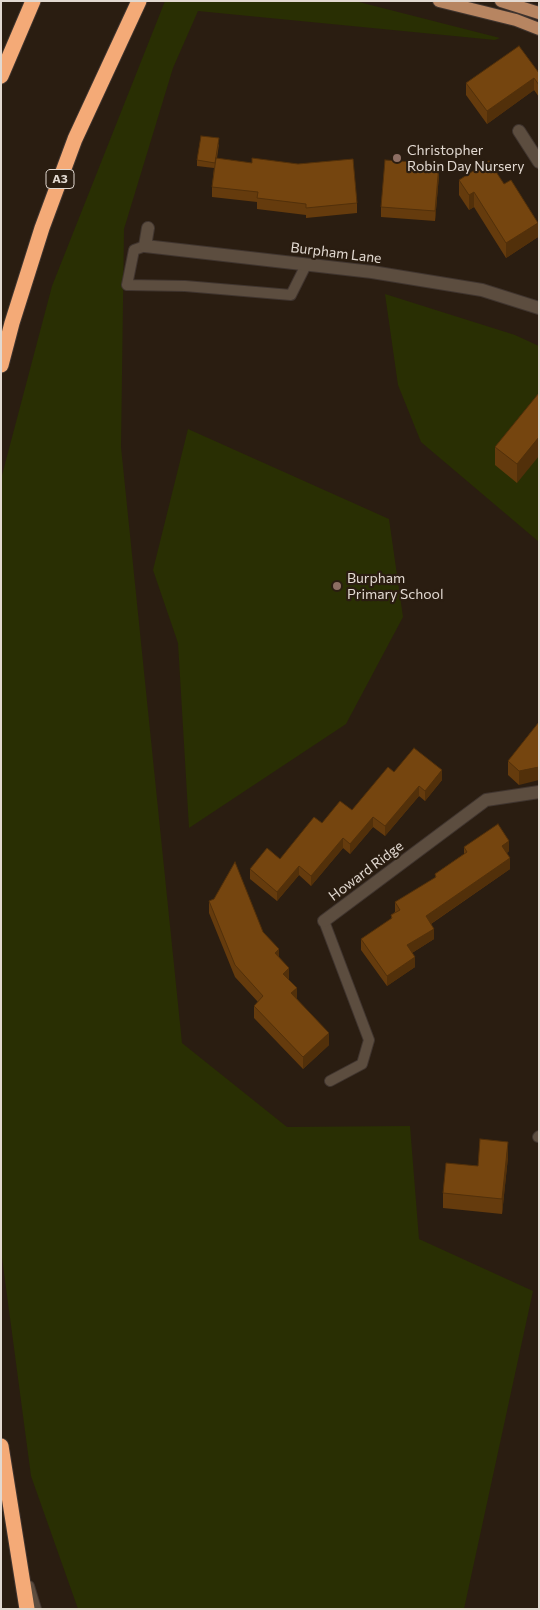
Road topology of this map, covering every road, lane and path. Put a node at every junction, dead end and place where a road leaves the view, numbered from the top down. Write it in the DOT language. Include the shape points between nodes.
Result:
graph roads {
  1 [pos="33,1"];
  2 [pos="139,1"];
  3 [pos="439,1"];
  4 [pos="501,1"];
  5 [pos="539,13"];
  6 [pos="539,29"];
  7 [pos="1,76"];
  8 [pos="520,131"];
  9 [pos="539,162"];
  10 [pos="148,228"];
  11 [pos="145,246"];
  12 [pos="306,265"];
  13 [pos="539,308"];
  14 [pos="1,365"];
  15 [pos="539,792"];
  16 [pos="324,921"];
  17 [pos="330,1081"];
  18 [pos="1,1446"];
  19 [pos="20,1556"];
  20 [pos="27,1609"];
  21 [pos="36,1609"];
  1 -- 7 [label="highway"];
  2 -- 14 [label="highway, A3" via="75,139 42,228"];
  3 -- 6 [label="main road"];
  4 -- 5 [label="main road"];
  8 -- 9 [label="street"];
  10 -- 11 [label="street"];
  11 -- 12 [label="street, Burpham Lane"];
  11 -- 12 [label="lane" via="134,250 127,285 185,286 291,295"];
  12 -- 13 [label="street, Burpham Lane" via="482,290"];
  15 -- 16 [label="street, Howard Ridge" via="486,800"];
  16 -- 17 [label="lane, Howard Ridge" via="369,1040 362,1064"];
  18 -- 19 [label="highway"];
  19 -- 20 [label="highway"];
  19 -- 21 [label="lane"];
}
